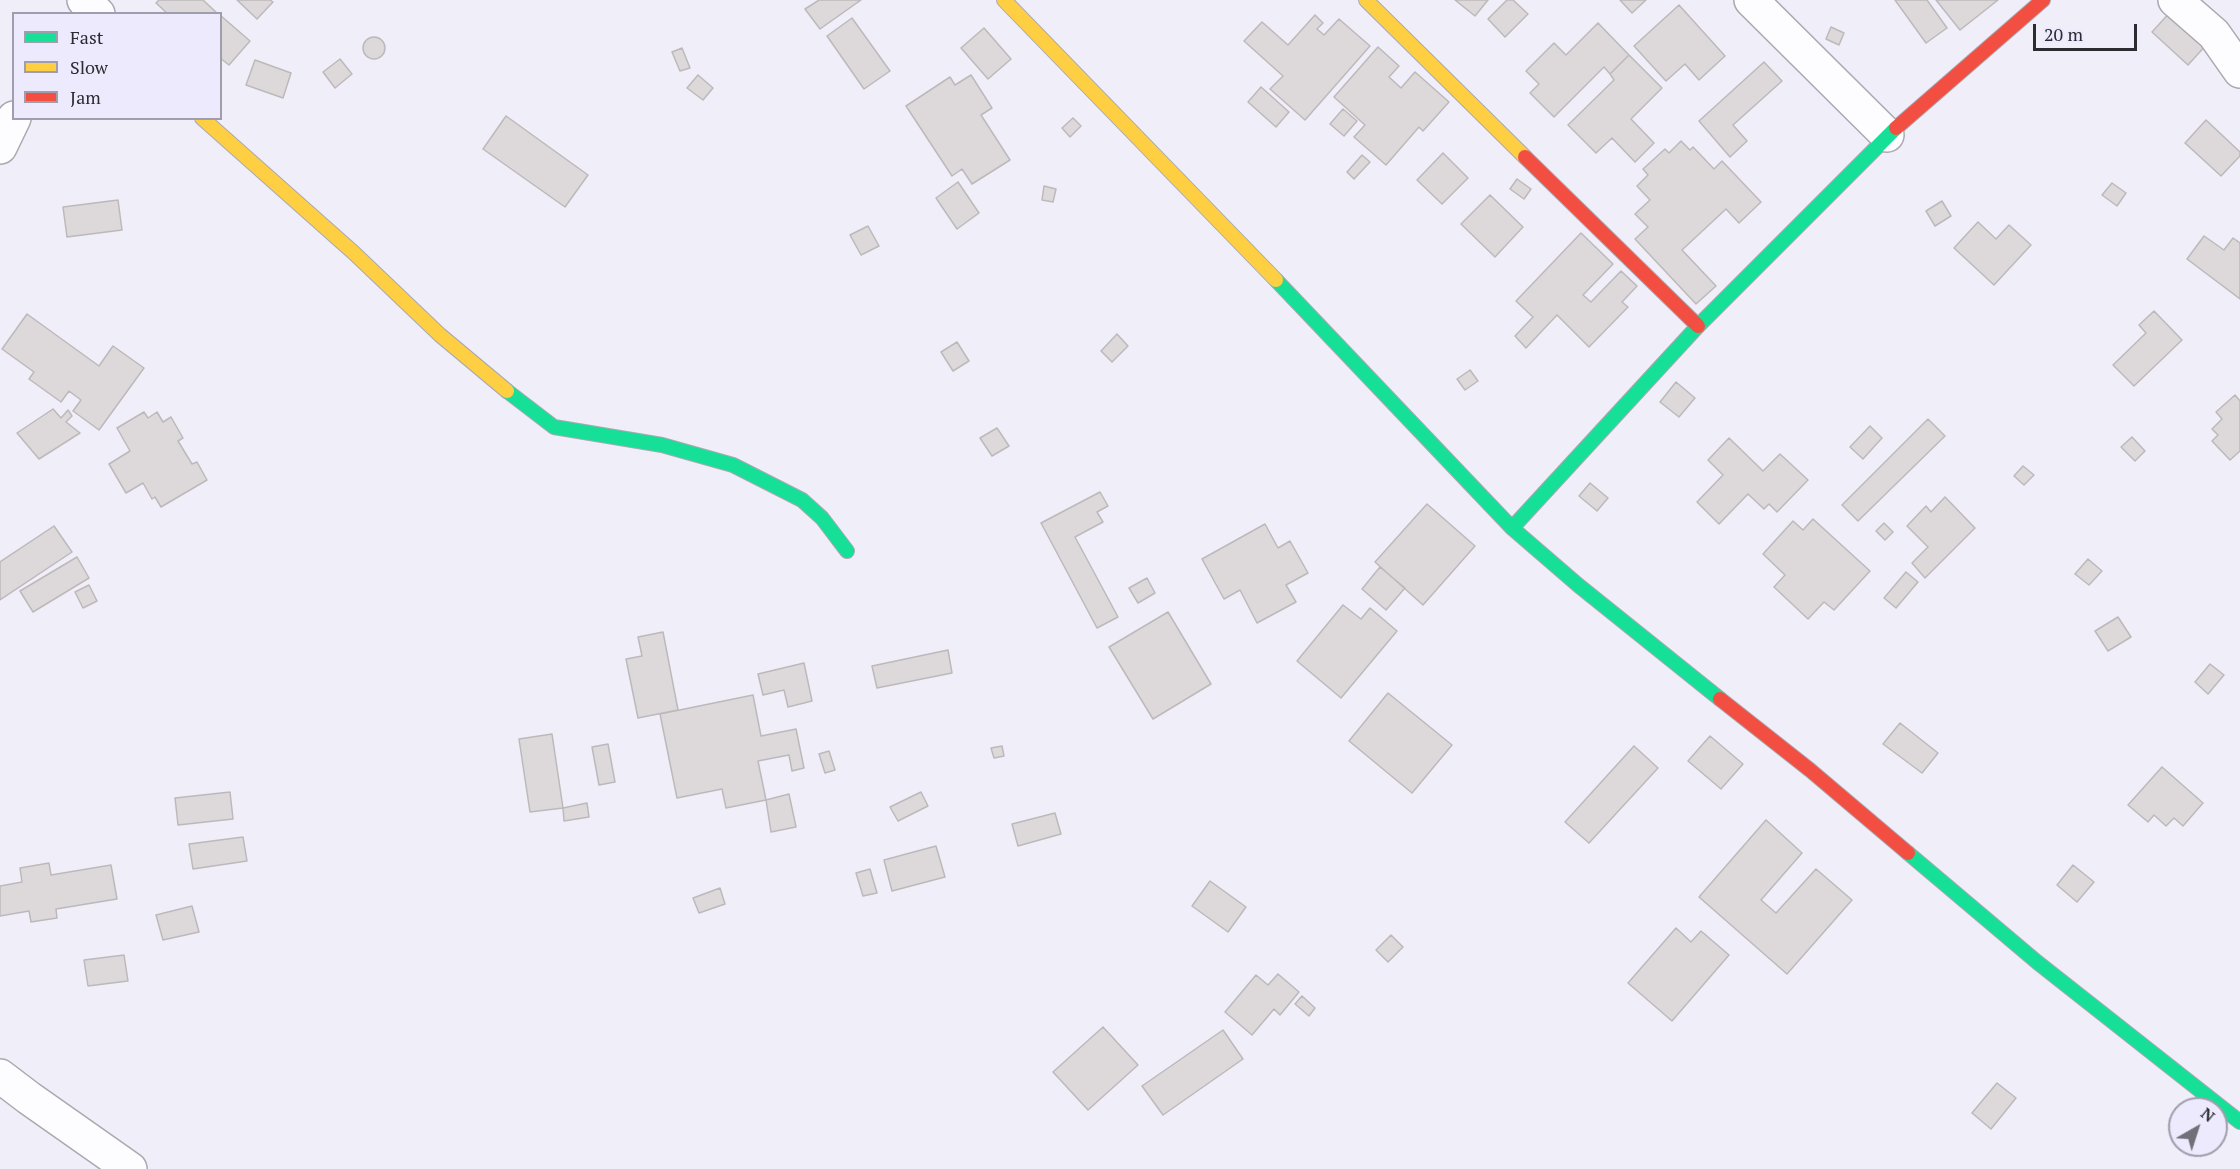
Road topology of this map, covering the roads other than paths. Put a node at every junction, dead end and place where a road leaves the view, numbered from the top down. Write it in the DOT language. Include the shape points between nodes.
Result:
graph roads {
  1 [pos="84,0"];
  2 [pos="1004,0"];
  3 [pos="1366,0"];
  4 [pos="1751,0"];
  5 [pos="2043,0"];
  6 [pos="2175,0"];
  7 [pos="96,12"];
  8 [pos="2240,71"];
  9 [pos="13,120"];
  10 [pos="204,120"];
  11 [pos="1887,135"];
  12 [pos="0,147"];
  13 [pos="1698,326"];
  14 [pos="1512,528"];
  15 [pos="847,551"];
  16 [pos="0,1076"];
  17 [pos="2240,1122"];
  18 [pos="130,1169"];
  1 -- 7 [label="street"];
  2 -- 14 [label="street"];
  3 -- 13 [label="street"];
  4 -- 11 [label="street"];
  5 -- 11 [label="street"];
  6 -- 8 [label="street" via="2214,34"];
  9 -- 12 [label="street"];
  10 -- 15 [label="street" via="440,335 554,427 662,445 733,465 802,500 822,518"];
  11 -- 13 [label="street"];
  13 -- 14 [label="street"];
  14 -- 17 [label="street" via="1810,770 2037,962"];
  16 -- 18 [label="street"];
}
